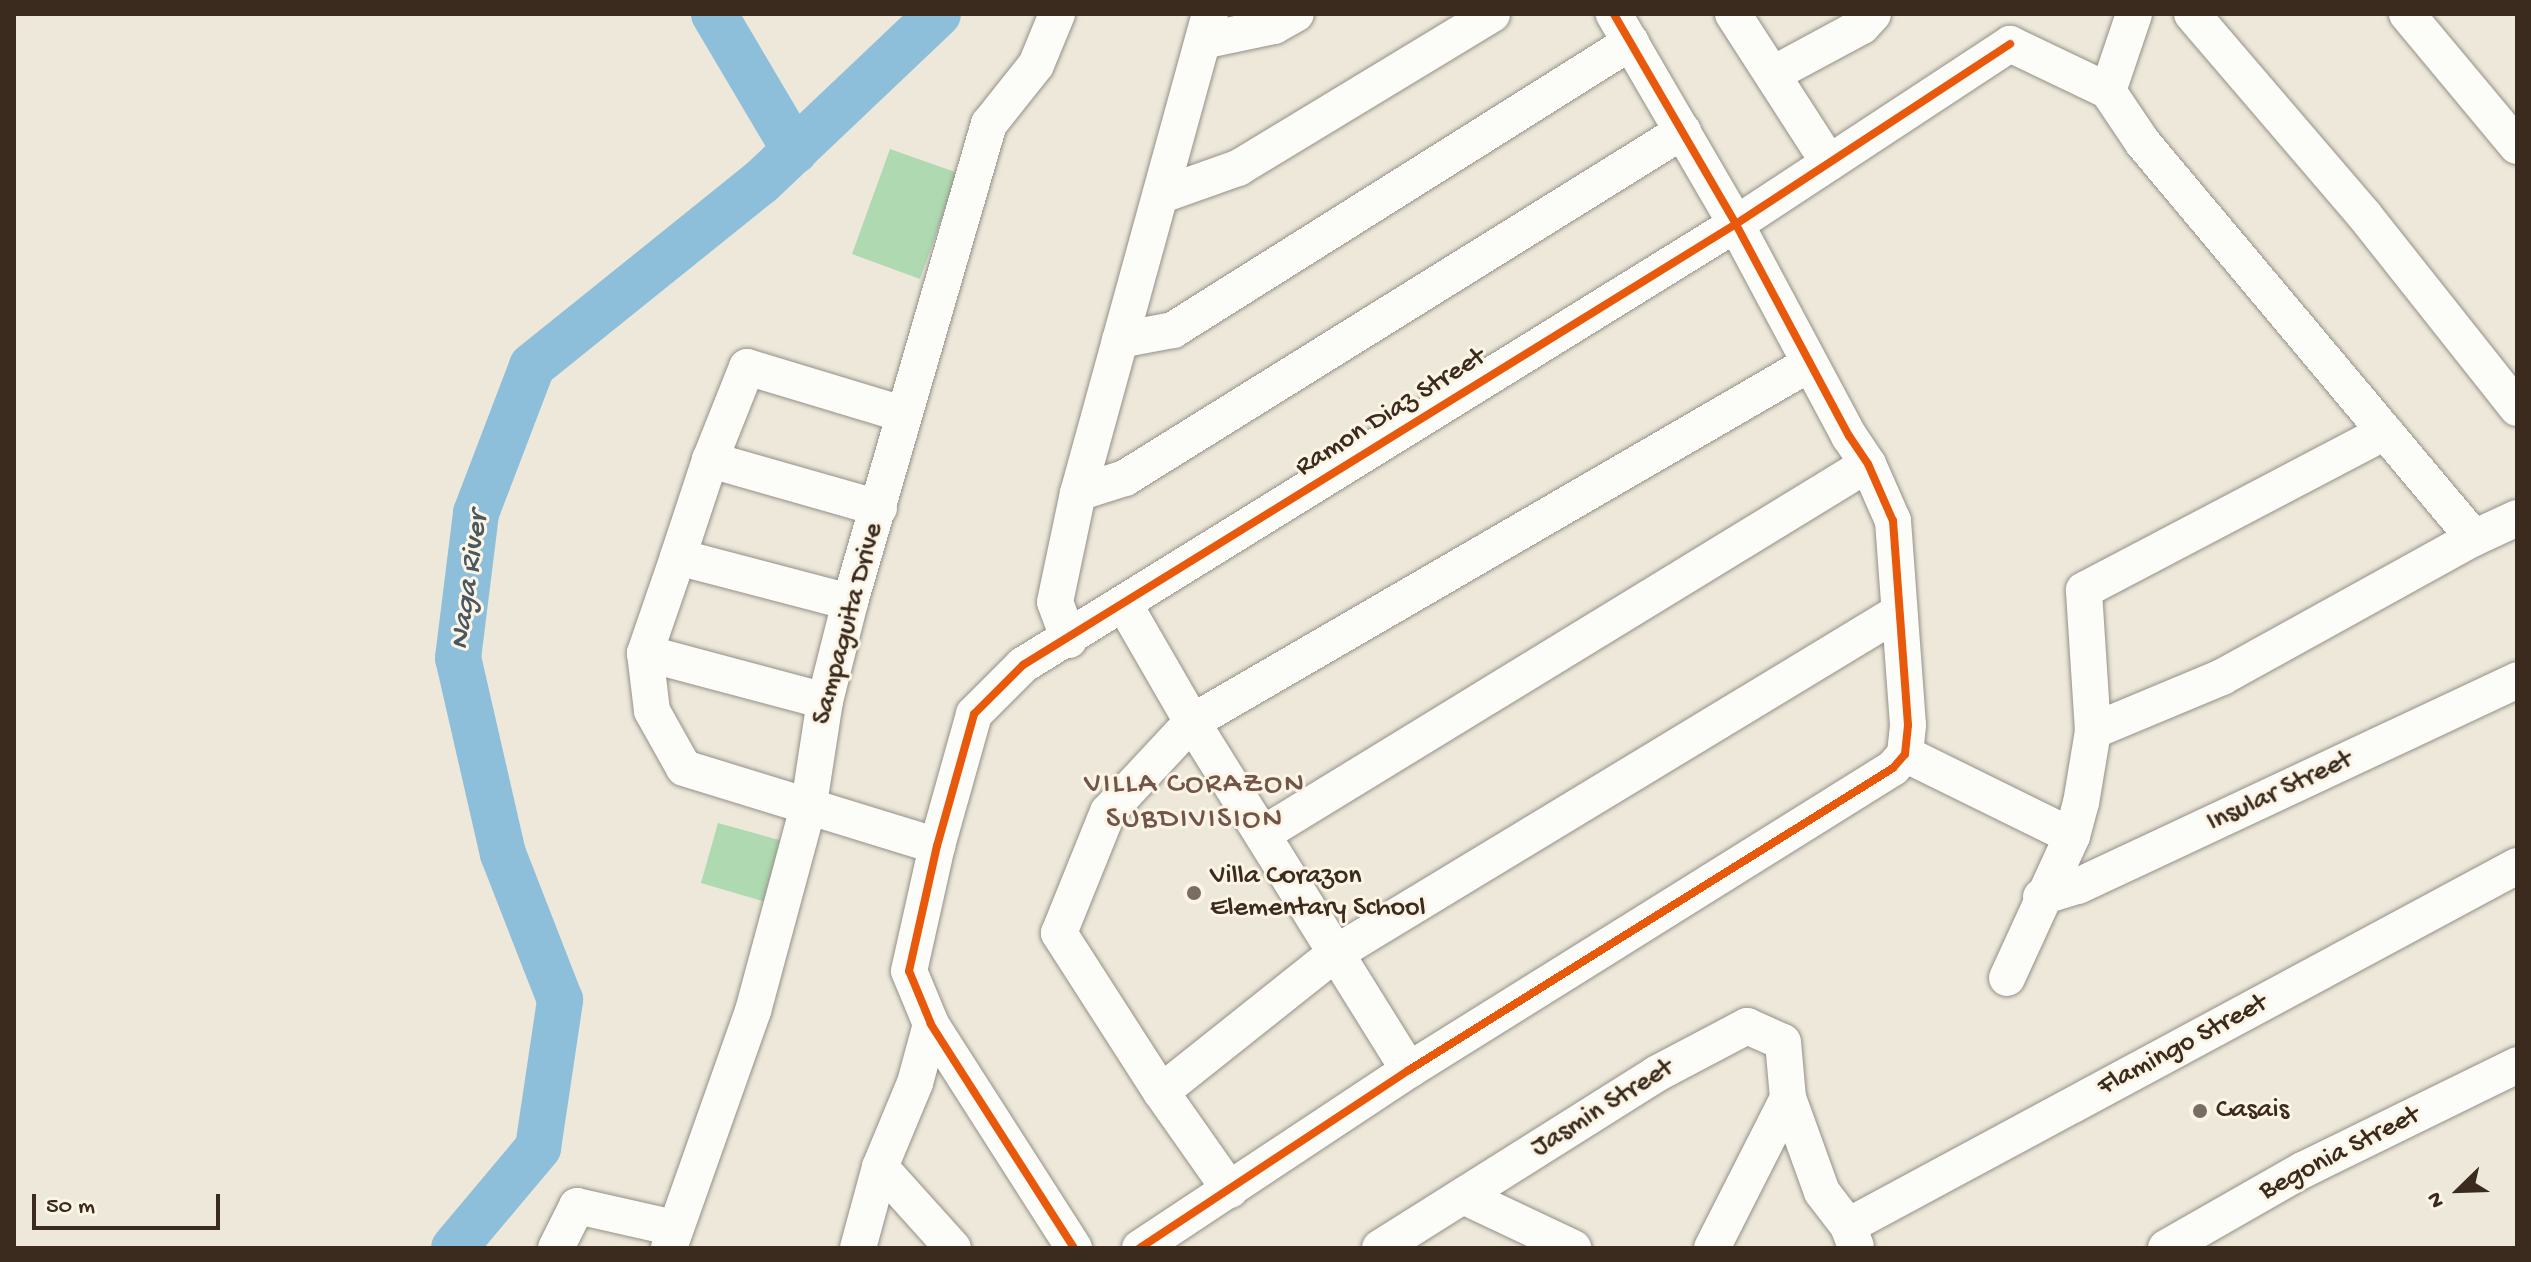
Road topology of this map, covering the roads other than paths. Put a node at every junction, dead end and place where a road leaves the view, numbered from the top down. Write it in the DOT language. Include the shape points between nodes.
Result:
graph roads {
  1 [pos="1057,14"];
  2 [pos="1296,14"];
  3 [pos="1492,14"];
  4 [pos="1733,14"];
  5 [pos="1873,14"];
  6 [pos="2134,14"];
  7 [pos="2192,14"];
  8 [pos="2407,14"];
  9 [pos="1207,28"];
  10 [pos="1622,28"];
  11 [pos="2017,29"];
  12 [pos="1773,74"];
  13 [pos="2108,91"];
  14 [pos="1683,131"];
  15 [pos="2517,146"];
  16 [pos="1829,163"];
  17 [pos="1162,195"];
  18 [pos="1736,224"];
  19 [pos="1120,340"];
  20 [pos="1809,364"];
  21 [pos="2517,408"];
  22 [pos="903,414"];
  23 [pos="2385,432"];
  24 [pos="710,460"];
  25 [pos="1868,464"];
  26 [pos="1078,493"];
  27 [pos="879,508"];
  28 [pos="2517,518"];
  29 [pos="2474,538"];
  30 [pos="678,557"];
  31 [pos="850,602"];
  32 [pos="1124,604"];
  33 [pos="1899,612"];
  34 [pos="1069,640"];
  35 [pos="645,653"];
  36 [pos="2517,680"];
  37 [pos="825,701"];
  38 [pos="1192,722"];
  39 [pos="2093,731"];
  40 [pos="1905,754"];
  41 [pos="809,804"];
  42 [pos="1263,834"];
  43 [pos="2072,836"];
  44 [pos="937,846"];
  45 [pos="2517,866"];
  46 [pos="2041,897"];
  47 [pos="1336,953"];
  48 [pos="2007,978"];
  49 [pos="931,1024"];
  50 [pos="2517,1065"];
  51 [pos="1409,1070"];
  52 [pos="1161,1092"];
  53 [pos="1788,1098"];
  54 [pos="880,1167"];
  55 [pos="1230,1190"];
  56 [pos="1463,1196"];
  57 [pos="1852,1237"];
  58 [pos="672,1238"];
  59 [pos="556,1248"];
  60 [pos="858,1248"];
  61 [pos="953,1248"];
  62 [pos="1074,1248"];
  63 [pos="1140,1248"];
  64 [pos="1380,1248"];
  65 [pos="1573,1248"];
  66 [pos="1712,1248"];
  67 [pos="2166,1248"];
  1 -- 22 [label="street, Sampaguita Drive" via="1036,65 989,124"];
  2 -- 9 [label="street" via="1274,26"];
  3 -- 17 [label="street" via="1238,168"];
  4 -- 12 [label="street"];
  5 -- 12 [label="street" via="1862,26"];
  6 -- 13 [label="street"];
  7 -- 21 [label="street" via="2365,216"];
  8 -- 15 [label="street"];
  9 -- 17 [label="street"];
  10 -- 14 [label="street"];
  10 -- 19 [label="street" via="1173,330"];
  11 -- 13 [label="street"];
  11 -- 16 [label="street, Ramon Diaz Street"];
  12 -- 16 [label="street"];
  13 -- 23 [label="street" via="2143,143"];
  14 -- 18 [label="street"];
  14 -- 26 [label="street" via="1125,478"];
  16 -- 18 [label="street, Ramon Diaz Street"];
  17 -- 19 [label="street"];
  18 -- 20 [label="street"];
  18 -- 32 [label="street, Ramon Diaz Street"];
  19 -- 26 [label="street"];
  20 -- 25 [label="street"];
  20 -- 38 [label="street"];
  22 -- 24 [label="street" via="747,367"];
  22 -- 27 [label="street, Sampaguita Drive"];
  23 -- 29 [label="street"];
  23 -- 39 [label="street" via="2084,590"];
  24 -- 27 [label="street"];
  24 -- 30 [label="street"];
  25 -- 33 [label="street" via="1893,521"];
  25 -- 42 [label="street"];
  26 -- 34 [label="street" via="1055,602"];
  27 -- 31 [label="street, Sampaguita Drive"];
  28 -- 29 [label="street"];
  29 -- 39 [label="street" via="2222,677"];
  30 -- 31 [label="street"];
  30 -- 35 [label="street"];
  31 -- 37 [label="street, Sampaguita Drive"];
  32 -- 34 [label="street, Ramon Diaz Street"];
  32 -- 38 [label="street"];
  33 -- 40 [label="street" via="1908,725"];
  33 -- 47 [label="street"];
  34 -- 44 [label="street, Ramon Diaz Street" via="1023,665 974,714"];
  35 -- 37 [label="street"];
  35 -- 41 [label="street" via="652,711 684,768"];
  36 -- 46 [label="street, Insular Street" via="2078,886"];
  37 -- 41 [label="street, Sampaguita Drive"];
  38 -- 42 [label="street"];
  38 -- 52 [label="street" via="1108,812 1059,933"];
  39 -- 43 [label="street"];
  40 -- 43 [label="street"];
  40 -- 51 [label="street" via="1881,776"];
  41 -- 44 [label="street"];
  41 -- 58 [label="street, Sampaguita Drive" via="753,1011"];
  42 -- 47 [label="street"];
  43 -- 46 [label="street"];
  44 -- 49 [label="street, Ramon Diaz Street" via="909,971"];
  45 -- 57 [label="street, Flamingo Street"];
  46 -- 48 [label="street"];
  47 -- 51 [label="street"];
  47 -- 52 [label="street"];
  49 -- 54 [label="street" via="915,1083"];
  49 -- 62 [label="street, Ramon Diaz Street"];
  50 -- 67 [label="street, Begonia Street" via="2303,1170"];
  51 -- 55 [label="street"];
  52 -- 55 [label="street"];
  53 -- 56 [label="street, Jasmin Street" via="1783,1042 1747,1026 1656,1074"];
  53 -- 57 [label="street" via="1822,1192"];
  53 -- 66 [label="street"];
  54 -- 60 [label="street"];
  54 -- 61 [label="street"];
  55 -- 63 [label="street"];
  56 -- 64 [label="street, Jasmin Street"];
  56 -- 65 [label="street"];
  58 -- 59 [label="street" via="577,1206"];
}
